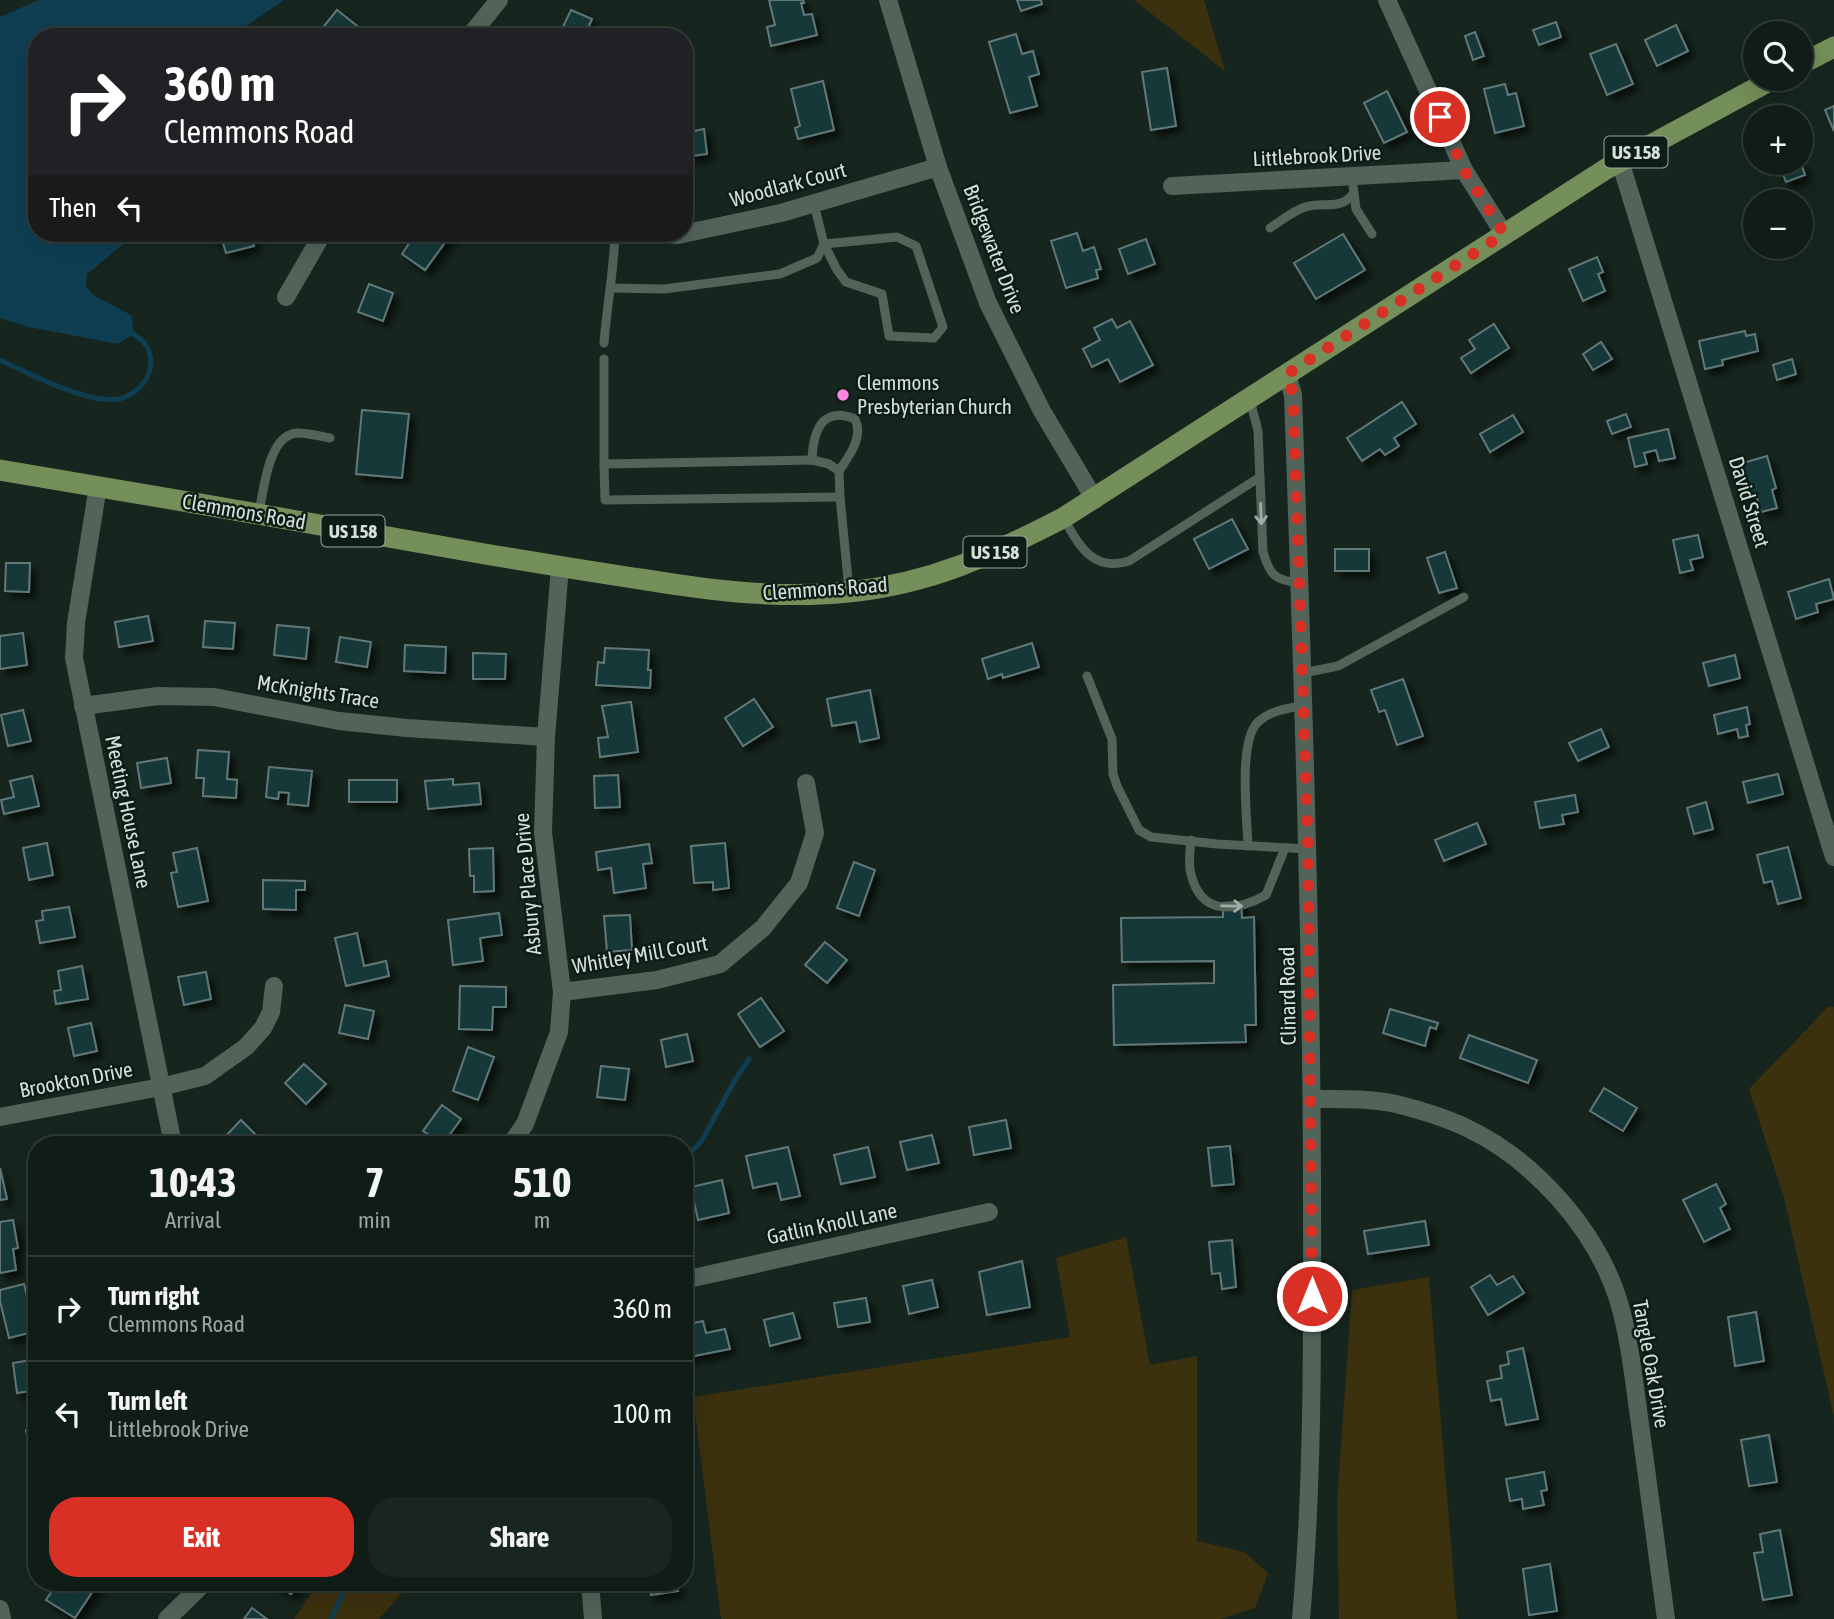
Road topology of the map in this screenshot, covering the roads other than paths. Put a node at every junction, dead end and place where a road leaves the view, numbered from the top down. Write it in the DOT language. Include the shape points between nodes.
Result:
graph roads {
  1 [pos="499,0"];
  2 [pos="888,0"];
  3 [pos="1387,0"];
  4 [pos="476,28"];
  5 [pos="1834,47"];
  6 [pos="1813,58"];
  7 [pos="1751,91"];
  8 [pos="1620,161"];
  9 [pos="938,167"];
  10 [pos="1464,170"];
  11 [pos="1353,185"];
  12 [pos="1172,186"];
  13 [pos="814,204"];
  14 [pos="1270,228"];
  15 [pos="693,232"];
  16 [pos="1372,234"];
  17 [pos="1504,234"];
  18 [pos="318,242"];
  19 [pos="615,242"];
  20 [pos="824,244"];
  21 [pos="610,288"];
  22 [pos="286,297"];
  23 [pos="604,343"];
  24 [pos="604,359"];
  25 [pos="1287,374"];
  26 [pos="1249,398"];
  27 [pos="330,438"];
  28 [pos="812,460"];
  29 [pos="604,464"];
  30 [pos="0,470"];
  31 [pos="839,471"];
  32 [pos="1260,477"];
  33 [pos="98,486"];
  34 [pos="840,497"];
  35 [pos="1094,500"];
  36 [pos="258,514"];
  37 [pos="1063,518"];
  38 [pos="560,567"];
  39 [pos="1300,583"];
  40 [pos="849,592"];
  41 [pos="1464,597"];
  42 [pos="1303,673"];
  43 [pos="1087,676"];
  44 [pos="1304,705"];
  45 [pos="83,706"];
  46 [pos="546,737"];
  47 [pos="806,783"];
  48 [pos="1191,840"];
  49 [pos="1248,846"];
  50 [pos="1285,848"];
  51 [pos="1308,849"];
  52 [pos="1834,857"];
  53 [pos="274,986"];
  54 [pos="562,992"];
  55 [pos="161,1087"];
  56 [pos="1312,1099"];
  57 [pos="0,1117"];
  58 [pos="171,1136"];
  59 [pos="517,1136"];
  60 [pos="989,1212"];
  61 [pos="693,1278"];
  62 [pos="196,1591"];
  63 [pos="591,1591"];
  64 [pos="0,1609"];
  65 [pos="2,1619"];
  66 [pos="167,1619"];
  67 [pos="593,1619"];
  68 [pos="1301,1619"];
  69 [pos="1666,1619"];
  1 -- 4 [label="street"];
  2 -- 9 [label="street, Bridgewater Drive"];
  3 -- 10 [label="street"];
  5 -- 6 [label="main road"];
  7 -- 8 [label="main road, Clemmons Road / US 158"];
  8 -- 17 [label="main road, Clemmons Road / US 158"];
  8 -- 52 [label="street, David Street"];
  9 -- 13 [label="street, Woodlark Court"];
  9 -- 35 [label="street, Bridgewater Drive" via="988,303 1042,411"];
  10 -- 11 [label="street, Littlebrook Drive"];
  10 -- 17 [label="street"];
  11 -- 12 [label="street, Littlebrook Drive"];
  11 -- 14 [label="lane" via="1348,201 1337,206 1310,205"];
  11 -- 16 [label="lane" via="1356,209"];
  13 -- 15 [label="street, Woodlark Court"];
  13 -- 20 [label="lane"];
  17 -- 25 [label="main road, Clemmons Road / US 158"];
  18 -- 22 [label="street"];
  19 -- 21 [label="lane"];
  20 -- 20 [label="lane" via="846,282 882,294 889,336 934,338 943,327 916,246 897,237"];
  20 -- 21 [label="lane" via="817,258 780,274 664,289"];
  21 -- 23 [label="lane"];
  24 -- 29 [label="lane"];
  25 -- 26 [label="main road, Clemmons Road / US 158"];
  25 -- 39 [label="street, Clinard Road" via="1293,395"];
  26 -- 32 [label="lane" via="1258,431"];
  26 -- 35 [label="main road, Clemmons Road / US 158"];
  27 -- 36 [label="lane" via="295,433 282,441 272,453"];
  28 -- 29 [label="lane"];
  28 -- 31 [label="lane"];
  28 -- 31 [label="lane" via="818,426 829,417 855,419 858,433"];
  29 -- 34 [label="lane" via="605,500"];
  30 -- 33 [label="main road, Clemmons Road / US 158"];
  31 -- 34 [label="lane"];
  32 -- 37 [label="lane" via="1117,565 1093,559"];
  32 -- 39 [label="lane, one-way" via="1268,570 1282,581"];
  33 -- 36 [label="main road, Clemmons Road / US 158"];
  33 -- 45 [label="street, Meeting House Lane" via="76,623 74,658"];
  34 -- 40 [label="lane"];
  35 -- 37 [label="main road, Clemmons Road / US 158"];
  36 -- 38 [label="main road, Clemmons Road / US 158"];
  37 -- 40 [label="main road, Clemmons Road / US 158" via="976,561 898,585"];
  38 -- 40 [label="main road, Clemmons Road / US 158" via="743,594"];
  38 -- 46 [label="street, Asbury Place Drive"];
  39 -- 42 [label="street, Clinard Road"];
  41 -- 42 [label="lane" via="1338,666"];
  42 -- 44 [label="street, Clinard Road"];
  43 -- 48 [label="lane" via="1112,739 1117,786 1139,830 1151,837"];
  44 -- 49 [label="lane" via="1276,710 1250,731 1246,752"];
  44 -- 51 [label="street, Clinard Road"];
  45 -- 46 [label="street, McKnights Trace" via="158,696 214,696 339,721"];
  45 -- 55 [label="street, Meeting House Lane"];
  46 -- 54 [label="street, Asbury Place Drive" via="543,832"];
  47 -- 54 [label="street, Whitley Mill Court" via="815,833 799,883 763,928 720,964 657,980"];
  48 -- 49 [label="lane"];
  48 -- 50 [label="lane, one-way" via="1190,872 1196,889 1204,901 1223,907 1242,907 1266,895"];
  49 -- 50 [label="lane"];
  50 -- 51 [label="lane"];
  51 -- 56 [label="street, Clinard Road"];
  53 -- 55 [label="street, Brookton Drive" via="271,1012 246,1047 205,1076"];
  54 -- 59 [label="street, Asbury Place Drive" via="559,1032"];
  55 -- 57 [label="street, Brookton Drive"];
  55 -- 58 [label="street, Meeting House Lane"];
  56 -- 68 [label="street, Clinard Road" via="1312,1418"];
  56 -- 69 [label="street, Tangle Oak Drive" via="1395,1103 1468,1128 1526,1168 1574,1218 1610,1278 1625,1330"];
  60 -- 61 [label="street, Gatlin Knoll Lane"];
  62 -- 66 [label="street"];
  63 -- 67 [label="street"];
  64 -- 65 [label="street"];
}
